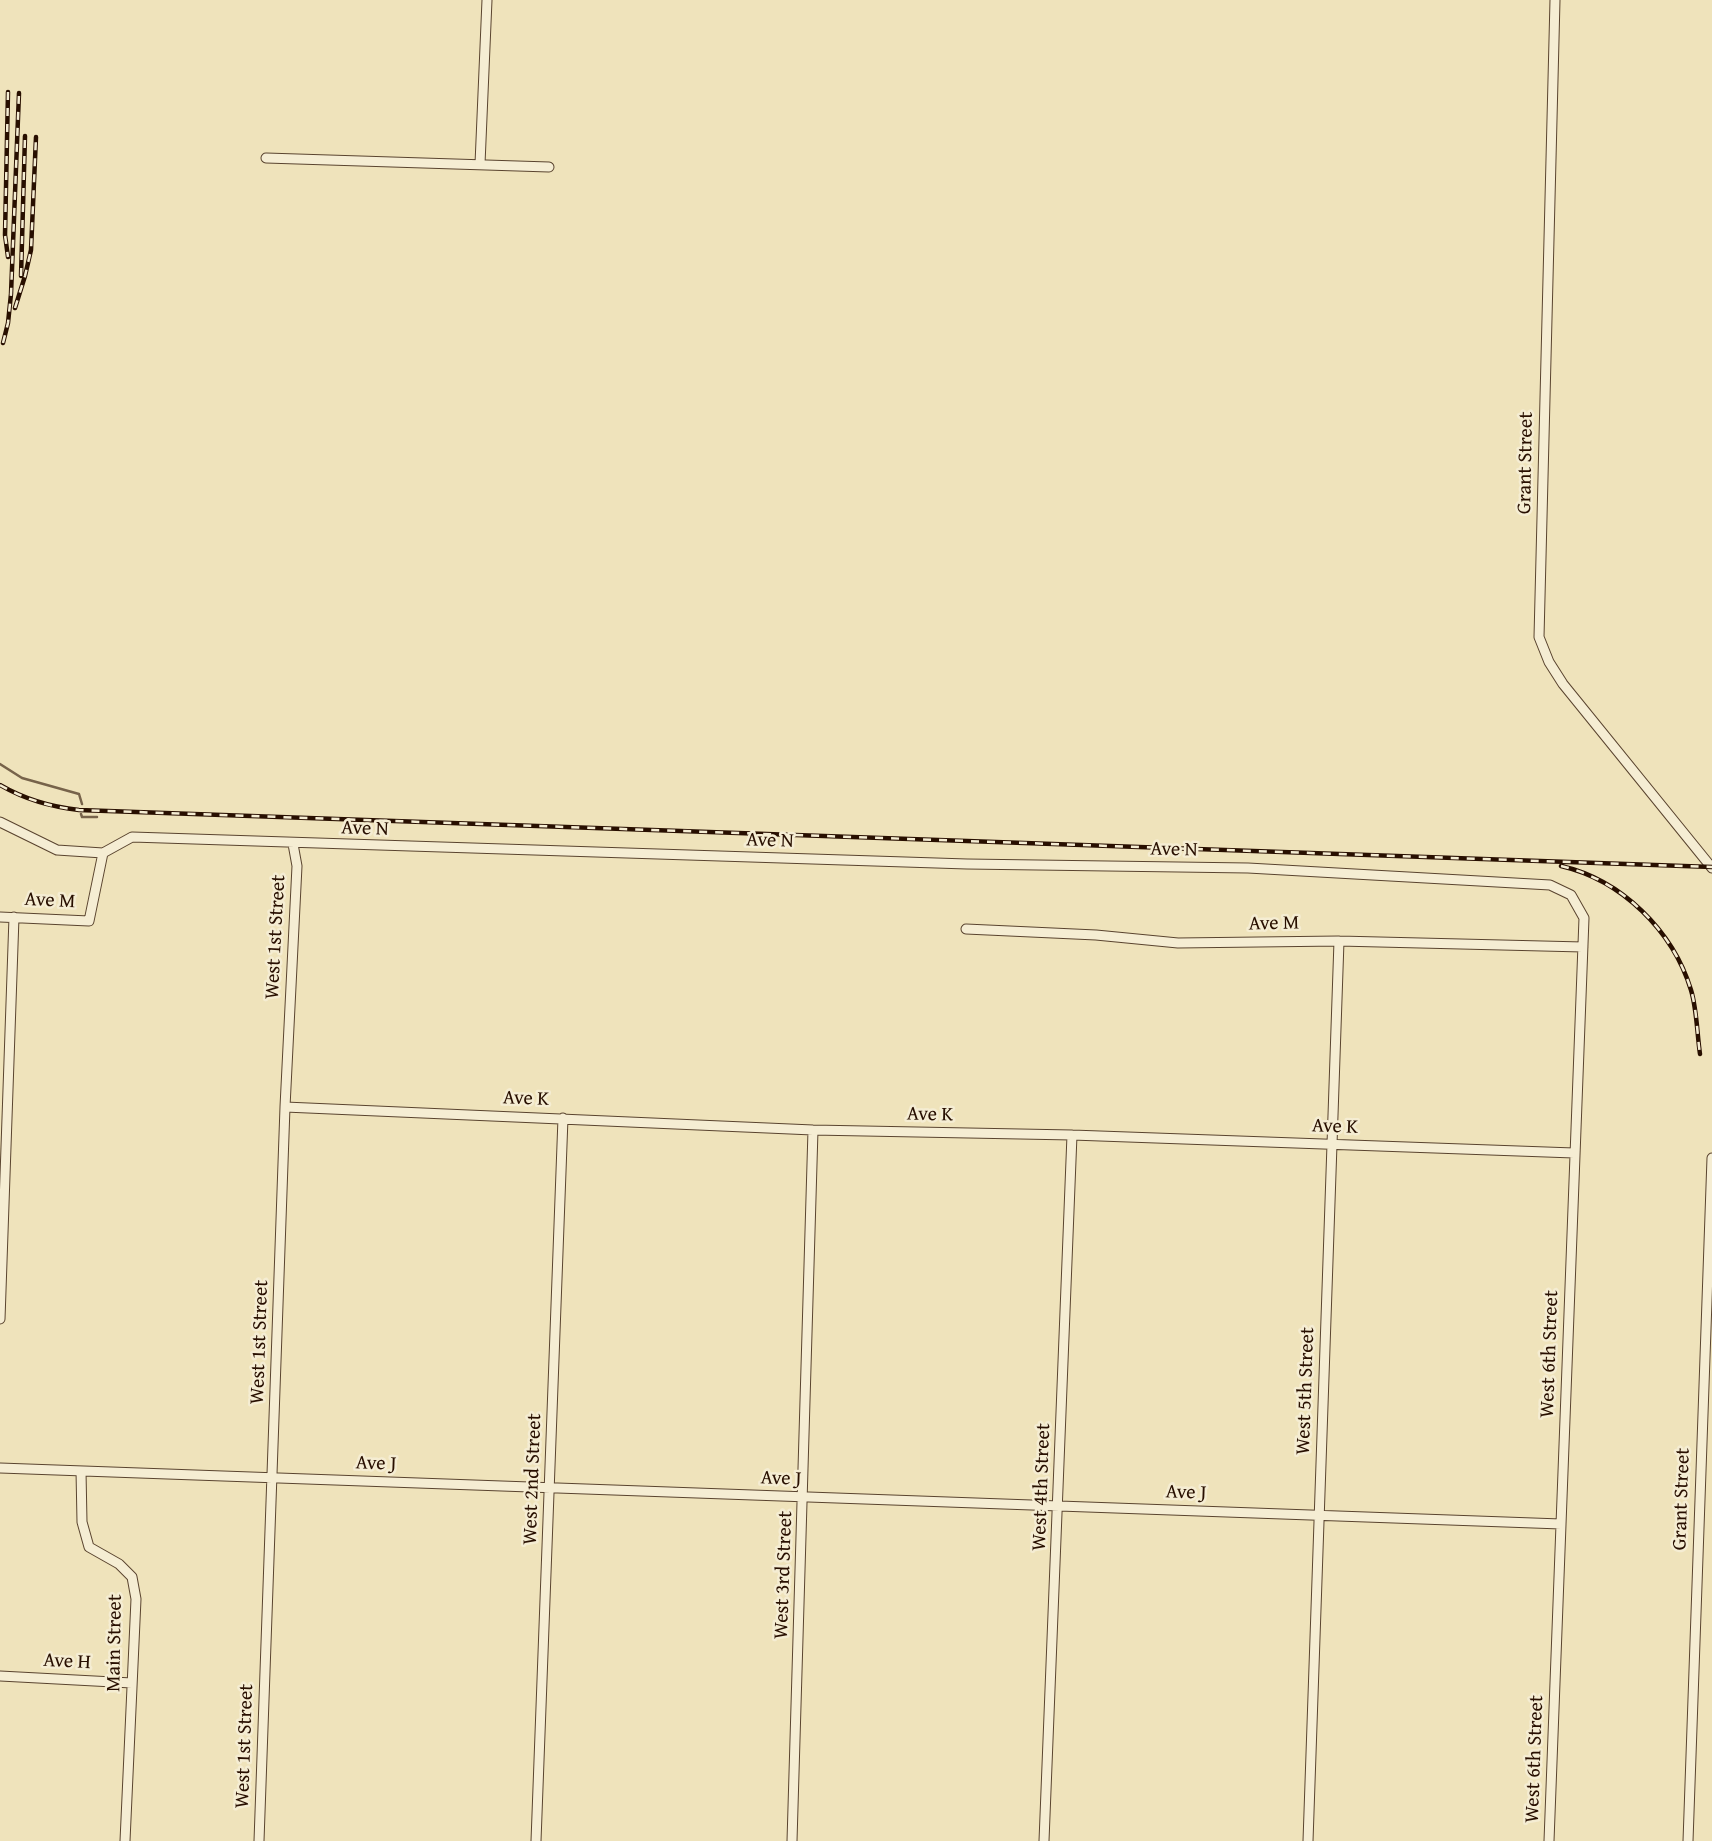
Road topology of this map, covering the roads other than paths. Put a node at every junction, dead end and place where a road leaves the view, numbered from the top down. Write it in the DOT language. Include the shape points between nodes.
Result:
graph roads {
  1 [pos="487,0"];
  2 [pos="1555,0"];
  3 [pos="266,158"];
  4 [pos="480,164"];
  5 [pos="549,167"];
  6 [pos="0,822"];
  7 [pos="293,844"];
  8 [pos="103,853"];
  9 [pos="1712,868"];
  10 [pos="1550,885"];
  11 [pos="0,917"];
  12 [pos="14,917"];
  13 [pos="966,929"];
  14 [pos="1340,941"];
  15 [pos="1583,947"];
  16 [pos="285,1107"];
  17 [pos="563,1118"];
  18 [pos="813,1130"];
  19 [pos="1072,1135"];
  20 [pos="1333,1144"];
  21 [pos="1574,1152"];
  22 [pos="1712,1158"];
  23 [pos="0,1319"];
  24 [pos="0,1468"];
  25 [pos="81,1470"];
  26 [pos="273,1478"];
  27 [pos="550,1488"];
  28 [pos="804,1497"];
  29 [pos="1059,1506"];
  30 [pos="1319,1516"];
  31 [pos="1561,1524"];
  32 [pos="0,1676"];
  33 [pos="132,1683"];
  34 [pos="125,1841"];
  35 [pos="259,1841"];
  36 [pos="536,1841"];
  37 [pos="792,1841"];
  38 [pos="1044,1841"];
  39 [pos="1308,1841"];
  40 [pos="1550,1841"];
  41 [pos="1688,1841"];
  1 -- 4 [label="street"];
  2 -- 9 [label="street, Grant Street" via="1539,637 1563,684"];
  3 -- 4 [label="street"];
  4 -- 5 [label="street"];
  6 -- 8 [label="street" via="56,850"];
  7 -- 8 [label="street, Ave N" via="132,837"];
  7 -- 10 [label="street, Ave N" via="957,864 1248,868"];
  7 -- 16 [label="street, West 1st Street" via="297,866"];
  8 -- 12 [label="street, Ave M" via="89,921"];
  10 -- 15 [label="street, West 6th Street" via="1571,895 1584,918"];
  11 -- 12 [label="street, Ave M"];
  12 -- 23 [label="street"];
  13 -- 14 [label="street, Ave M" via="1096,935 1178,943"];
  14 -- 15 [label="street, Ave M"];
  14 -- 20 [label="street, West 5th Street"];
  15 -- 21 [label="street, West 6th Street"];
  16 -- 17 [label="street, Ave K"];
  16 -- 26 [label="street, West 1st Street"];
  17 -- 18 [label="street, Ave K"];
  17 -- 27 [label="street, West 2nd Street"];
  18 -- 19 [label="street, Ave K"];
  18 -- 28 [label="street, West 3rd Street"];
  19 -- 20 [label="street, Ave K"];
  19 -- 29 [label="street, West 4th Street"];
  20 -- 21 [label="street, Ave K"];
  20 -- 30 [label="street, West 5th Street"];
  21 -- 31 [label="street, West 6th Street"];
  22 -- 41 [label="street, Grant Street"];
  24 -- 25 [label="street, Ave J"];
  25 -- 26 [label="street, Ave J"];
  25 -- 33 [label="street, Main Street" via="82,1522 89,1547 119,1564 132,1577 136,1598"];
  26 -- 27 [label="street, Ave J"];
  26 -- 35 [label="street, West 1st Street"];
  27 -- 28 [label="street, Ave J"];
  27 -- 36 [label="street, West 2nd Street"];
  28 -- 29 [label="street, Ave J"];
  28 -- 37 [label="street, West 3rd Street"];
  29 -- 30 [label="street, Ave J"];
  29 -- 38 [label="street, West 4th Street"];
  30 -- 31 [label="street, Ave J"];
  30 -- 39 [label="street, West 5th Street"];
  31 -- 40 [label="street, West 6th Street"];
  32 -- 33 [label="street, Ave H"];
  33 -- 34 [label="street, Main Street"];
}
